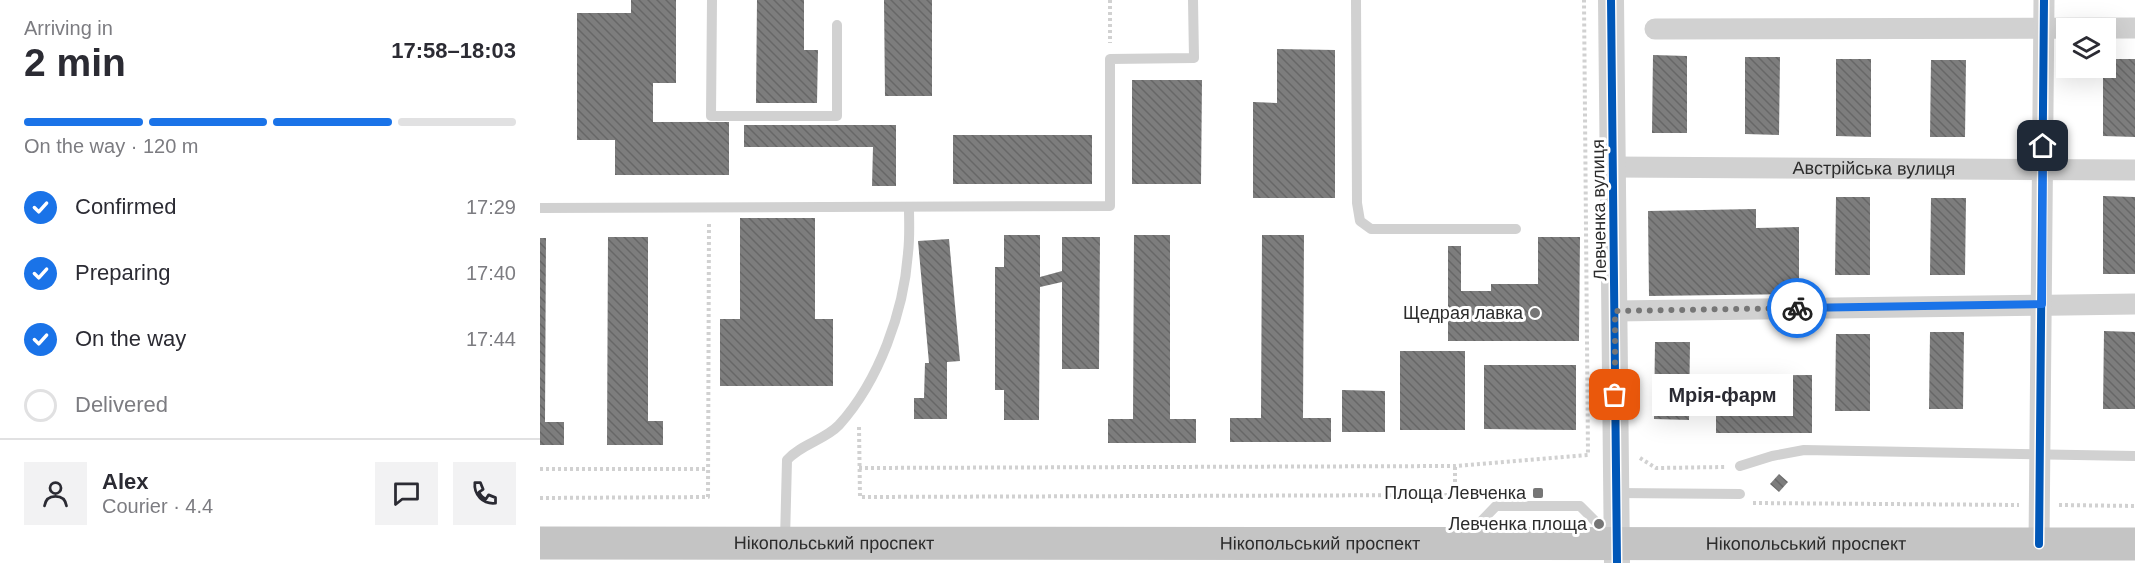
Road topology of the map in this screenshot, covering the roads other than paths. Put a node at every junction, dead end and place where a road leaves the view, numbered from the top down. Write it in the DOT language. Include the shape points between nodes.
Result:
graph roads {
  1 [pos="712,0"];
  2 [pos="1193,0"];
  3 [pos="1356,0"];
  4 [pos="1611,0"];
  5 [pos="2044,0"];
  6 [pos="837,26"];
  7 [pos="2043,28"];
  8 [pos="2135,28"];
  9 [pos="1655,29"];
  10 [pos="1613,166"];
  11 [pos="2043,169"];
  12 [pos="2135,170"];
  13 [pos="909,207"];
  14 [pos="540,208"];
  15 [pos="1516,229"];
  16 [pos="2042,304"];
  17 [pos="2135,304"];
  18 [pos="1615,311"];
  19 [pos="2041,455"];
  20 [pos="2135,456"];
  21 [pos="1740,466"];
  22 [pos="1616,493"];
  23 [pos="1740,494"];
  24 [pos="540,543"];
  25 [pos="2039,544"];
  26 [pos="2135,544"];
  27 [pos="785,553"];
  28 [pos="1617,553"];
  1 -- 6 [label="lane" via="711,117 837,116"];
  2 -- 13 [label="lane" via="1194,58 1110,59 1110,206"];
  3 -- 15 [label="lane" via="1360,221 1371,229"];
  4 -- 10 [label="street, Левченка вулиця"];
  5 -- 7 [label="street"];
  7 -- 8 [label="street"];
  7 -- 9 [label="street"];
  7 -- 11 [label="street"];
  10 -- 11 [label="street, Австрійська вулиця"];
  10 -- 18 [label="street, Левченка вулиця"];
  11 -- 12 [label="street, Австрійська вулиця"];
  11 -- 16 [label="street"];
  13 -- 14 [label="lane"];
  13 -- 27 [label="lane" via="902,294 885,349 859,401 837,427 787,460"];
  16 -- 17 [label="street"];
  16 -- 18 [label="street"];
  16 -- 19 [label="street"];
  18 -- 22 [label="street, Левченка вулиця"];
  19 -- 20 [label="lane"];
  19 -- 21 [label="lane" via="1804,450"];
  19 -- 25 [label="street"];
  22 -- 23 [label="lane"];
  22 -- 28 [label="street, Левченка вулиця"];
  24 -- 27 [label="main road, Нікопольський проспект"];
  25 -- 26 [label="main road, Нікопольський проспект"];
  25 -- 28 [label="main road, Нікопольський проспект"];
  27 -- 28 [label="main road, Нікопольський проспект" via="1459,543"];
}
